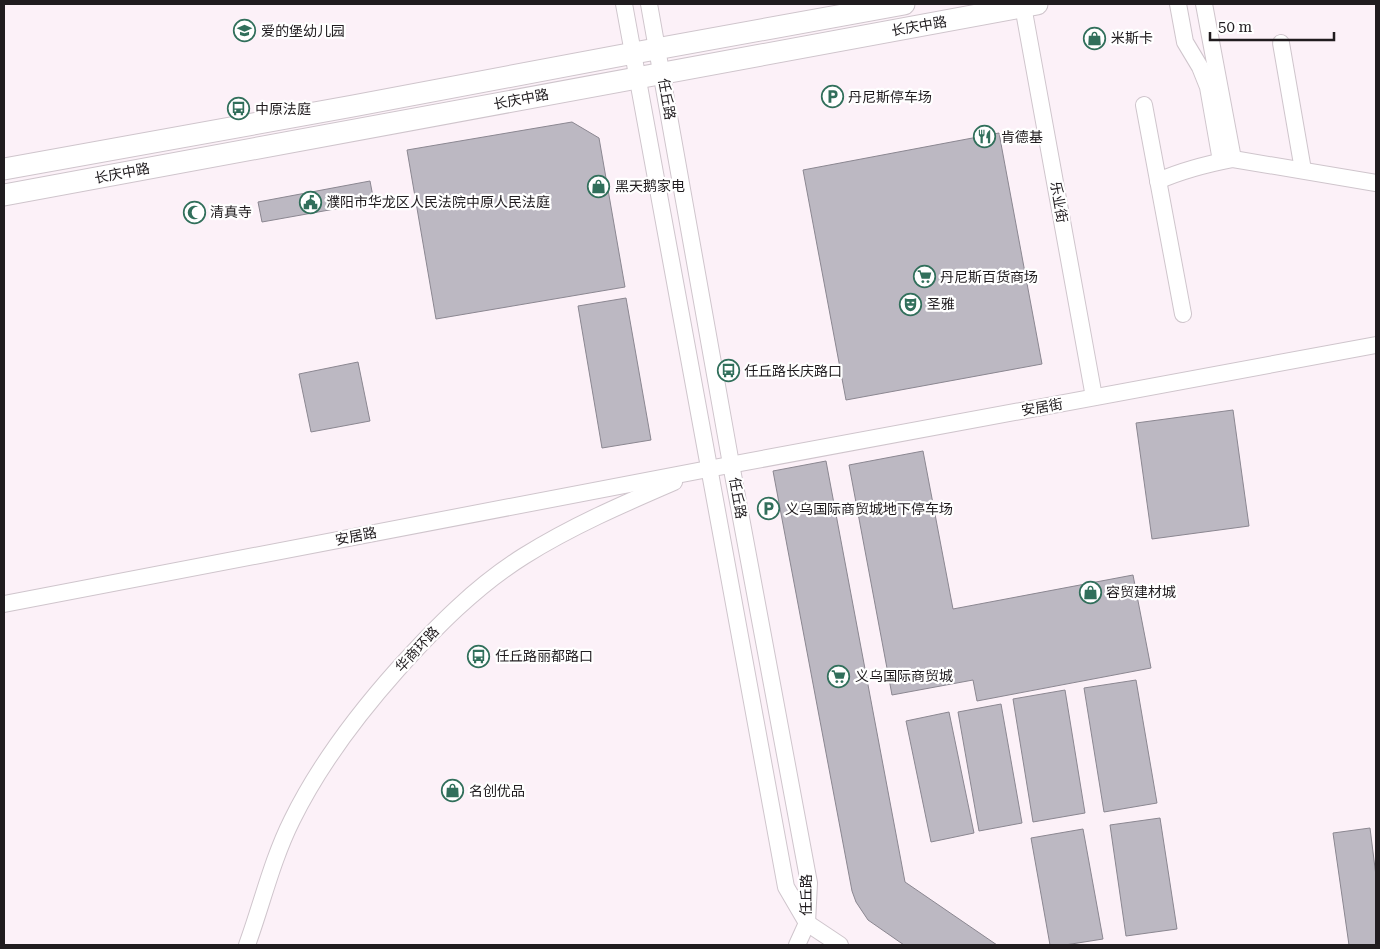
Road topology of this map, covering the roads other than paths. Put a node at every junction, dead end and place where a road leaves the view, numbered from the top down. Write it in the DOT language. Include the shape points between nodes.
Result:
graph roads {
  1 [pos="624,4"];
  2 [pos="650,4"];
  3 [pos="904,4"];
  4 [pos="1178,4"];
  5 [pos="1204,4"];
  6 [pos="1030,5"];
  7 [pos="1281,43"];
  8 [pos="658,49"];
  9 [pos="634,53"];
  10 [pos="662,73"];
  11 [pos="638,78"];
  12 [pos="1144,105"];
  13 [pos="1227,160"];
  14 [pos="4,169"];
  15 [pos="1303,170"];
  16 [pos="1158,181"];
  17 [pos="1376,183"];
  18 [pos="4,195"];
  19 [pos="1183,314"];
  20 [pos="1376,345"];
  21 [pos="1094,397"];
  22 [pos="732,464"];
  23 [pos="708,468"];
  24 [pos="4,604"];
  25 [pos="807,923"];
  26 [pos="248,945"];
  27 [pos="797,945"];
  28 [pos="840,945"];
  1 -- 9 [label="street, 任丘路"];
  2 -- 8 [label="street, 任丘路"];
  3 -- 8 [label="main road, 长庆中路"];
  4 -- 13 [label="street" via="1185,42 1208,87"];
  5 -- 13 [label="street"];
  6 -- 10 [label="main road, 长庆中路"];
  6 -- 21 [label="street, 乐业街"];
  7 -- 15 [label="street"];
  8 -- 9 [label="main road, 长庆中路"];
  8 -- 10 [label="street, 任丘路"];
  9 -- 11 [label="street, 任丘路"];
  9 -- 14 [label="main road, 长庆中路"];
  10 -- 11 [label="main road, 长庆中路"];
  10 -- 22 [label="street, 任丘路"];
  11 -- 18 [label="main road, 长庆中路"];
  11 -- 23 [label="street, 任丘路"];
  12 -- 16 [label="street"];
  13 -- 15 [label="street"];
  13 -- 16 [label="street" via="1178,172"];
  15 -- 17 [label="street"];
  16 -- 19 [label="street"];
  20 -- 21 [label="street, 安居街"];
  21 -- 22 [label="street, 安居街"];
  22 -- 23 [label="street, 安居街"];
  22 -- 25 [label="street, 任丘路" via="809,883"];
  23 -- 24 [label="street, 安居路"];
  23 -- 25 [label="street, 任丘路" via="786,887"];
  23 -- 26 [label="street, 华商环路" via="608,510 524,556 487,582 418,647 353,722 320,770 292,821"];
  25 -- 27 [label="street"];
  25 -- 28 [label="street"];
}
